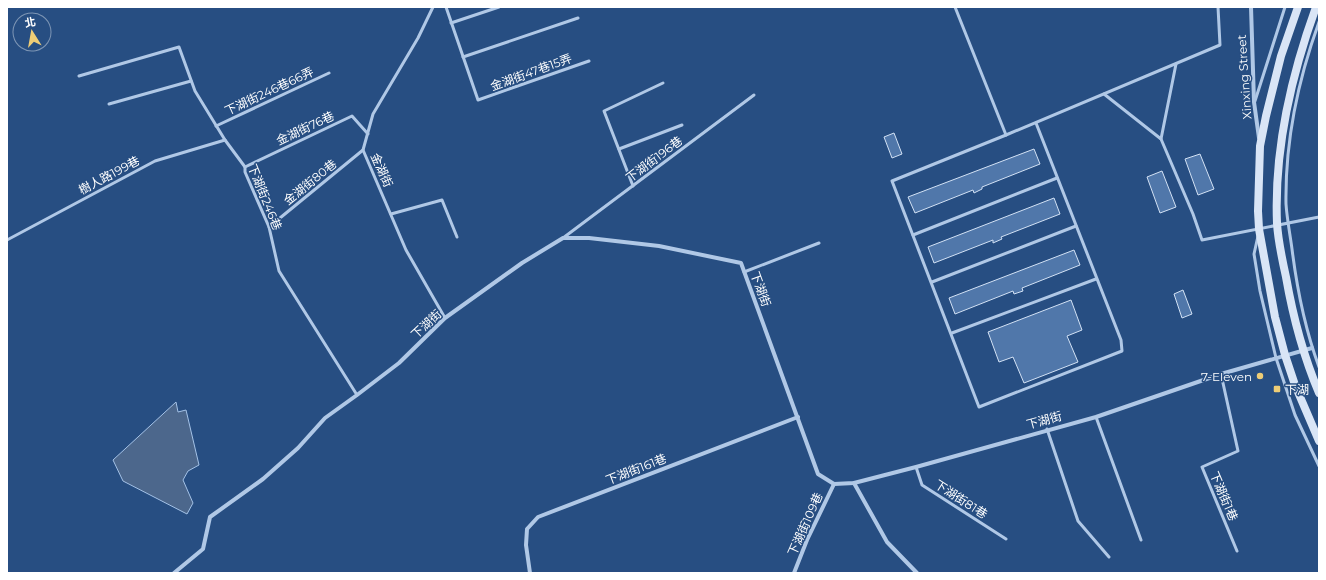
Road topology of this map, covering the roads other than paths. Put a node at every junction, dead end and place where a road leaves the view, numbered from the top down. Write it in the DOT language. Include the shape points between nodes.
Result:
graph roads {
  1 [pos="433,7"];
  2 [pos="446,7"];
  3 [pos="499,7"];
  4 [pos="956,7"];
  5 [pos="1218,7"];
  6 [pos="1251,7"];
  7 [pos="1285,7"];
  8 [pos="1298,7"];
  9 [pos="1316,7"];
  10 [pos="578,18"];
  11 [pos="1319,22"];
  12 [pos="451,23"];
  13 [pos="463,57"];
  14 [pos="589,61"];
  15 [pos="1176,64"];
  16 [pos="329,73"];
  17 [pos="79,76"];
  18 [pos="191,81"];
  19 [pos="663,83"];
  20 [pos="1104,94"];
  21 [pos="754,95"];
  22 [pos="1254,102"];
  23 [pos="109,104"];
  24 [pos="1036,123"];
  25 [pos="682,125"];
  26 [pos="216,126"];
  27 [pos="368,134"];
  28 [pos="1006,135"];
  29 [pos="1161,139"];
  30 [pos="225,140"];
  31 [pos="1260,146"];
  32 [pos="619,149"];
  33 [pos="363,150"];
  34 [pos="245,167"];
  35 [pos="1057,178"];
  36 [pos="633,186"];
  37 [pos="391,214"];
  38 [pos="1319,217"];
  39 [pos="1288,223"];
  40 [pos="1277,225"];
  41 [pos="1076,226"];
  42 [pos="269,227"];
  43 [pos="1259,229"];
  44 [pos="913,236"];
  45 [pos="457,237"];
  46 [pos="564,238"];
  47 [pos="7,240"];
  48 [pos="819,242"];
  49 [pos="744,272"];
  50 [pos="1096,279"];
  51 [pos="932,282"];
  52 [pos="445,318"];
  53 [pos="952,333"];
  54 [pos="1312,348"];
  55 [pos="1303,350"];
  56 [pos="1285,355"];
  57 [pos="1276,358"];
  58 [pos="1319,367"];
  59 [pos="1221,374"];
  60 [pos="1319,393"];
  61 [pos="357,395"];
  62 [pos="798,417"];
  63 [pos="1096,417"];
  64 [pos="1047,429"];
  65 [pos="1319,441"];
  66 [pos="1319,466"];
  67 [pos="916,467"];
  68 [pos="854,483"];
  69 [pos="834,484"];
  70 [pos="1006,539"];
  71 [pos="1141,540"];
  72 [pos="1237,551"];
  73 [pos="1109,557"];
  74 [pos="174,573"];
  75 [pos="530,573"];
  76 [pos="794,573"];
  77 [pos="917,573"];
  1 -- 27 [label="lane, 金湖街" via="418,38 373,114"];
  2 -- 12 [label="lane"];
  3 -- 12 [label="lane"];
  4 -- 28 [label="lane"];
  5 -- 15 [label="lane" via="1220,45"];
  6 -- 22 [label="street, Xinxing Street"];
  7 -- 22 [label="lane"];
  8 -- 31 [label="main road" via="1281,56"];
  9 -- 40 [label="main road" via="1290,90 1279,158"];
  10 -- 13 [label="lane"];
  11 -- 39 [label="lane" via="1298,93 1290,141 1286,204"];
  12 -- 13 [label="lane"];
  13 -- 14 [label="lane, 金湖街47巷15弄" via="478,100"];
  15 -- 20 [label="lane"];
  15 -- 29 [label="lane"];
  16 -- 26 [label="lane, 下湖街246巷66弄"];
  17 -- 18 [label="lane, 下湖街246巷" via="179,47"];
  18 -- 23 [label="lane"];
  18 -- 26 [label="lane, 下湖街246巷"];
  19 -- 32 [label="lane" via="604,111"];
  20 -- 24 [label="lane"];
  20 -- 29 [label="lane"];
  21 -- 36 [label="lane, 下湖街196巷"];
  22 -- 31 [label="street, Xinxing Street"];
  24 -- 28 [label="lane"];
  24 -- 35 [label="lane"];
  25 -- 32 [label="lane"];
  26 -- 30 [label="lane, 下湖街246巷"];
  27 -- 33 [label="lane, 金湖街"];
  27 -- 34 [label="lane, 金湖街76巷" via="352,116"];
  28 -- 44 [label="lane" via="892,181"];
  29 -- 43 [label="lane" via="1202,240"];
  30 -- 34 [label="lane, 下湖街246巷"];
  30 -- 47 [label="lane, 樹人路199巷" via="155,161"];
  31 -- 43 [label="main road"];
  32 -- 36 [label="lane"];
  33 -- 37 [label="lane, 金湖街"];
  33 -- 42 [label="lane, 金湖街80巷"];
  34 -- 42 [label="lane, 下湖街246巷"];
  35 -- 41 [label="lane"];
  35 -- 44 [label="lane"];
  36 -- 46 [label="lane, 下湖街196巷"];
  37 -- 45 [label="lane" via="442,200"];
  37 -- 52 [label="lane, 金湖街" via="406,250"];
  38 -- 39 [label="lane"];
  39 -- 40 [label="lane"];
  39 -- 54 [label="lane" via="1296,282"];
  40 -- 43 [label="lane"];
  40 -- 55 [label="main road" via="1293,313"];
  41 -- 50 [label="lane"];
  41 -- 51 [label="lane"];
  42 -- 61 [label="lane, 下湖街246巷" via="279,271"];
  43 -- 56 [label="main road" via="1275,317"];
  43 -- 57 [label="lane" via="1254,254"];
  44 -- 51 [label="lane"];
  46 -- 49 [label="street, 下湖街" via="589,238 659,246 741,263"];
  46 -- 52 [label="street, 下湖街"];
  48 -- 49 [label="lane"];
  49 -- 62 [label="street, 下湖街"];
  50 -- 53 [label="lane"];
  50 -- 53 [label="lane" via="1121,340 1122,351 979,407"];
  51 -- 53 [label="lane"];
  52 -- 61 [label="street, 下湖街" via="399,363"];
  54 -- 55 [label="street, 下湖街"];
  54 -- 58 [label="lane"];
  55 -- 56 [label="street, 下湖街"];
  55 -- 60 [label="main road"];
  56 -- 57 [label="street, 下湖街"];
  56 -- 65 [label="main road" via="1295,386"];
  57 -- 59 [label="street, 下湖街"];
  57 -- 66 [label="lane" via="1295,415"];
  59 -- 63 [label="street, 下湖街"];
  59 -- 72 [label="lane, 下湖街1巷" via="1238,451 1202,467"];
  61 -- 74 [label="street, 下湖街" via="325,418 298,448 263,479 210,517 203,549"];
  62 -- 69 [label="street, 下湖街" via="818,474"];
  62 -- 75 [label="street, 下湖街161巷" via="538,517 527,529 526,545"];
  63 -- 64 [label="street, 下湖街"];
  63 -- 71 [label="lane"];
  64 -- 67 [label="street, 下湖街"];
  64 -- 73 [label="lane" via="1078,521"];
  67 -- 68 [label="street, 下湖街"];
  67 -- 70 [label="lane, 下湖街81巷" via="922,485"];
  68 -- 69 [label="street, 下湖街"];
  68 -- 77 [label="street" via="887,542"];
  69 -- 76 [label="street, 下湖街109巷"];
}
